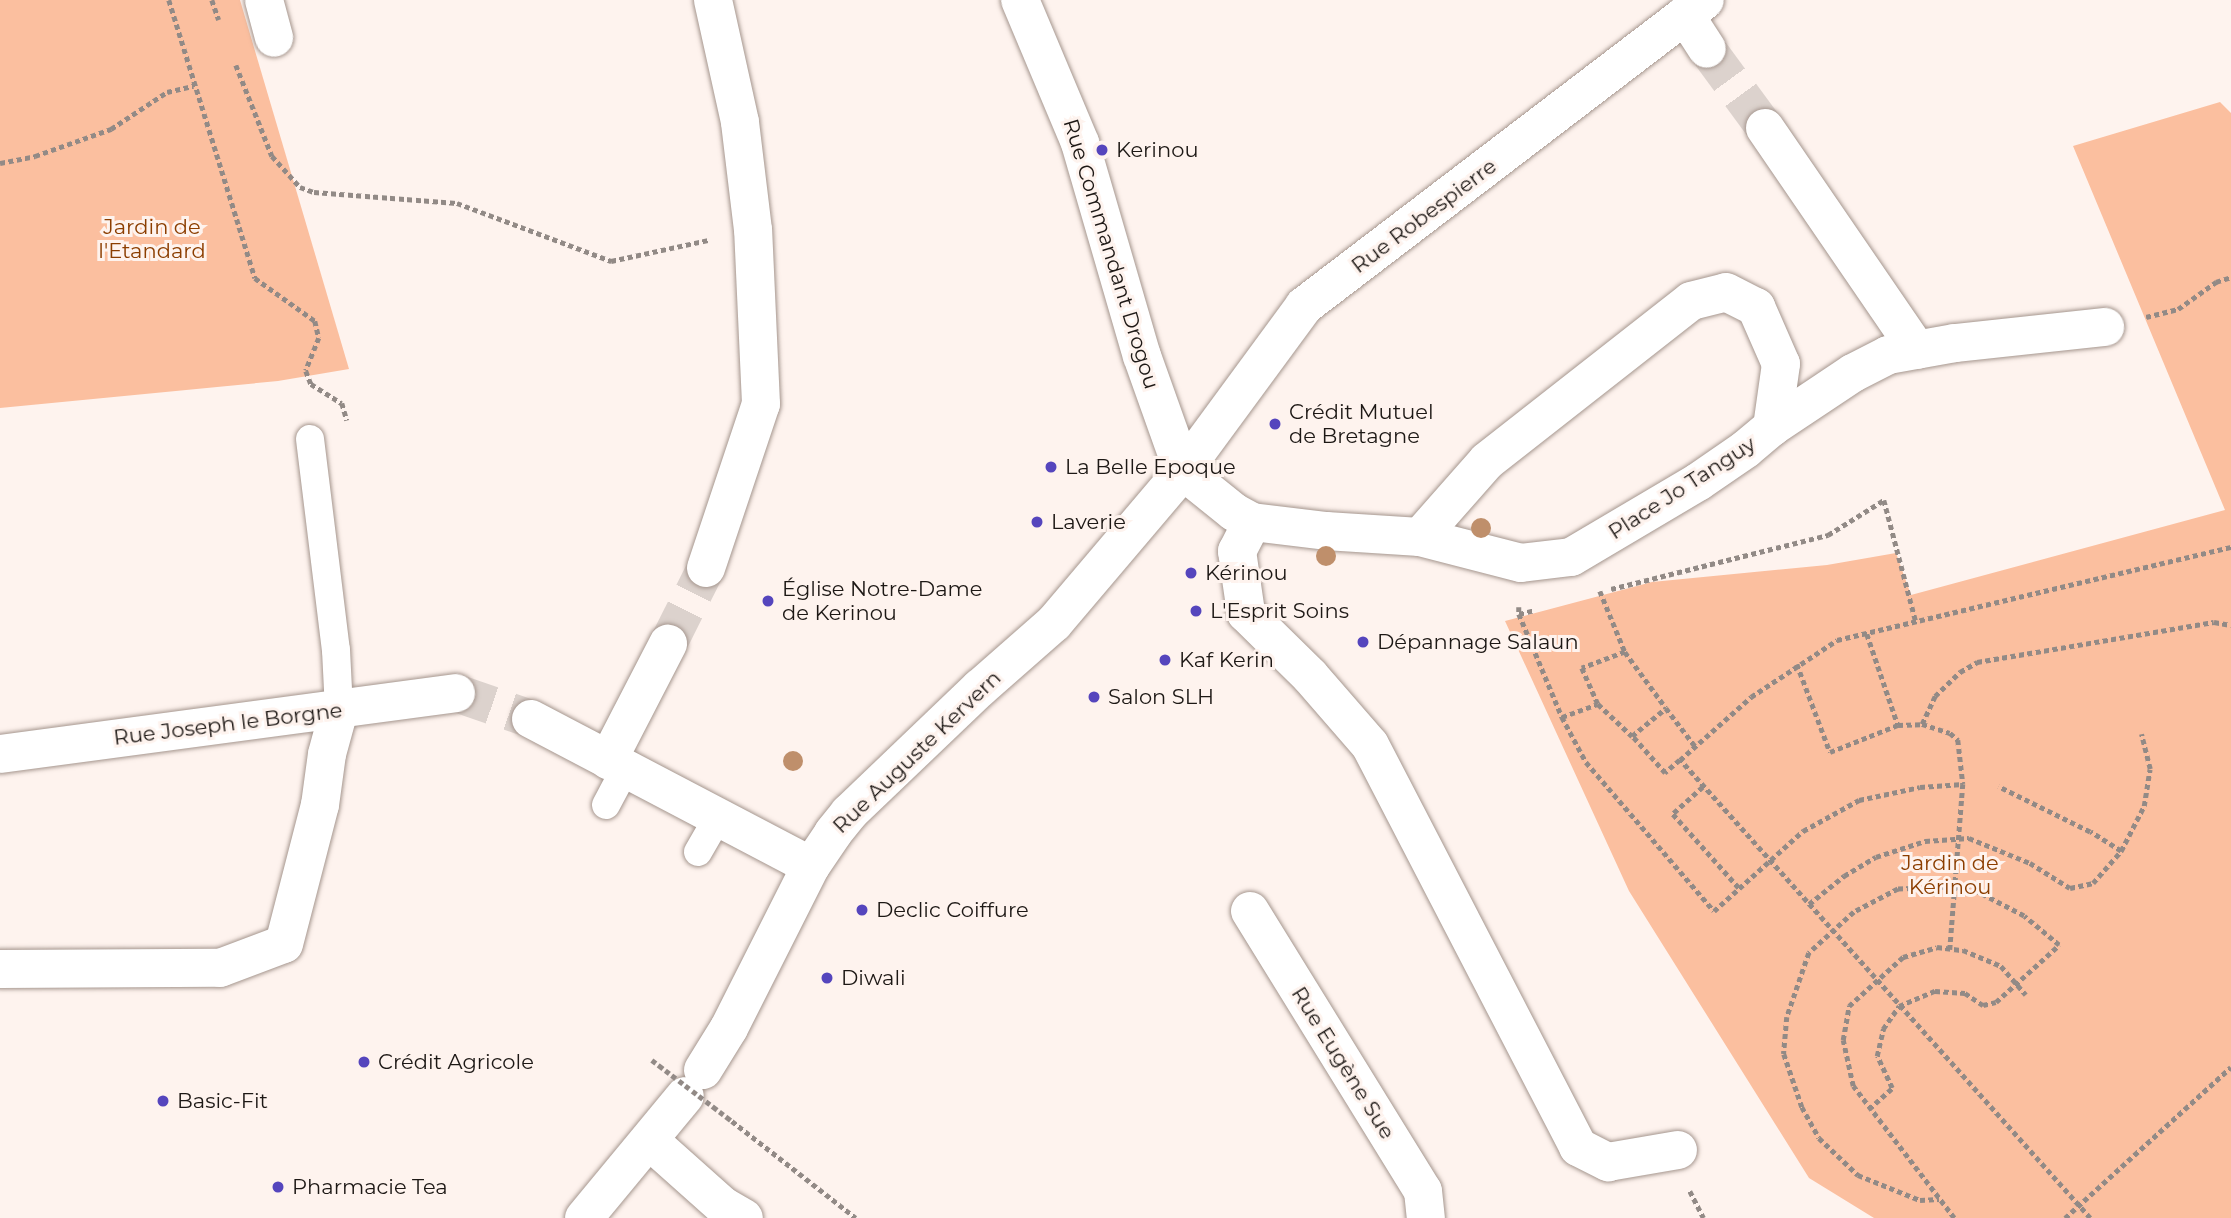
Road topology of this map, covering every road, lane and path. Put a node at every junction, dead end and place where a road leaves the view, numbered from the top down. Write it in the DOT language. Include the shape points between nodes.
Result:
graph roads {
  1 [pos="169,0"];
  2 [pos="212,0"];
  3 [pos="264,0"];
  4 [pos="713,0"];
  5 [pos="1020,0"];
  6 [pos="1695,8"];
  7 [pos="222,26"];
  8 [pos="274,38"];
  9 [pos="1707,48"];
  10 [pos="232,52"];
  11 [pos="193,86"];
  12 [pos="1765,128"];
  13 [pos="0,163"];
  14 [pos="753,230"];
  15 [pos="2231,276"];
  16 [pos="2105,327"];
  17 [pos="1917,350"];
  18 [pos="348,422"];
  19 [pos="1772,427"];
  20 [pos="310,439"];
  21 [pos="1183,471"];
  22 [pos="1252,522"];
  23 [pos="1420,537"];
  24 [pos="2231,547"];
  25 [pos="1521,563"];
  26 [pos="706,568"];
  27 [pos="1916,621"];
  28 [pos="2231,625"];
  29 [pos="1867,634"];
  30 [pos="668,645"];
  31 [pos="1625,652"];
  32 [pos="1797,664"];
  33 [pos="456,693"];
  34 [pos="1598,704"];
  35 [pos="1666,708"];
  36 [pos="339,710"];
  37 [pos="1562,717"];
  38 [pos="531,719"];
  39 [pos="1922,724"];
  40 [pos="1898,725"];
  41 [pos="2141,734"];
  42 [pos="1632,736"];
  43 [pos="1695,746"];
  44 [pos="0,754"];
  45 [pos="1680,760"];
  46 [pos="616,765"];
  47 [pos="1963,784"];
  48 [pos="1703,787"];
  49 [pos="1999,787"];
  50 [pos="606,805"];
  51 [pos="718,818"];
  52 [pos="1958,839"];
  53 [pos="2121,851"];
  54 [pos="698,852"];
  55 [pos="1770,862"];
  56 [pos="811,866"];
  57 [pos="1954,887"];
  58 [pos="1740,889"];
  59 [pos="1808,904"];
  60 [pos="1250,911"];
  61 [pos="1832,930"];
  62 [pos="1950,948"];
  63 [pos="0,970"];
  64 [pos="1876,979"];
  65 [pos="2017,984"];
  66 [pos="2026,995"];
  67 [pos="1899,1006"];
  68 [pos="652,1060"];
  69 [pos="2231,1067"];
  70 [pos="1869,1109"];
  71 [pos="650,1142"];
  72 [pos="1678,1150"];
  73 [pos="1939,1199"];
  74 [pos="1698,1206"];
  75 [pos="2078,1206"];
  76 [pos="584,1218"];
  77 [pos="744,1218"];
  78 [pos="856,1218"];
  79 [pos="1426,1218"];
  80 [pos="1704,1218"];
  81 [pos="1954,1218"];
  82 [pos="2065,1218"];
  83 [pos="2090,1218"];
  1 -- 11 [label="path"];
  2 -- 7 [label="path"];
  3 -- 8 [label="street"];
  4 -- 14 [label="street" via="740,122"];
  5 -- 21 [label="street, Rue Commandant Drogou" via="1080,144 1142,356"];
  6 -- 9 [label="street"];
  6 -- 21 [label="street, Rue Robespierre" via="1304,306"];
  10 -- 14 [label="path" via="272,156 300,187 457,203 611,261"];
  11 -- 13 [label="path" via="167,92 111,130"];
  11 -- 18 [label="path" via="255,278 315,321 319,338 306,371 311,384 342,404"];
  12 -- 17 [label="street"];
  14 -- 26 [label="street" via="761,404"];
  15 -- 16 [label="path" via="2178,309"];
  16 -- 17 [label="street"];
  17 -- 19 [label="street" via="1888,355 1853,373"];
  19 -- 23 [label="street, Place Jo Tanguy" via="1781,364 1756,307 1726,292 1692,302 1487,461"];
  19 -- 25 [label="street, Place Jo Tanguy" via="1698,482 1571,557"];
  20 -- 36 [label="lane" via="337,650"];
  21 -- 22 [label="street, Place Jo Tanguy"];
  21 -- 56 [label="street, Rue Auguste Kervern" via="1054,623 849,813"];
  22 -- 23 [label="street, Place Jo Tanguy"];
  22 -- 72 [label="street" via="1237,551 1246,613 1310,676 1370,745 1578,1147 1608,1162"];
  23 -- 25 [label="street, Place Jo Tanguy"];
  24 -- 27 [label="path"];
  25 -- 37 [label="path" via="1519,614"];
  27 -- 29 [label="path"];
  27 -- 31 [label="path" via="1884,500 1828,535 1600,592"];
  28 -- 39 [label="path" via="2214,622 1977,662 1960,671 1935,696"];
  29 -- 32 [label="path" via="1837,640"];
  29 -- 40 [label="path"];
  30 -- 46 [label="street"];
  31 -- 34 [label="path" via="1582,668"];
  31 -- 35 [label="path"];
  32 -- 40 [label="path" via="1829,752"];
  32 -- 43 [label="path"];
  33 -- 36 [label="street, Rue Joseph le Borgne"];
  34 -- 37 [label="path"];
  34 -- 42 [label="path"];
  35 -- 42 [label="path"];
  35 -- 43 [label="path"];
  36 -- 44 [label="street, Rue Joseph le Borgne"];
  36 -- 63 [label="street" via="284,944 220,968"];
  37 -- 58 [label="path" via="1586,762 1714,911"];
  38 -- 46 [label="street"];
  39 -- 40 [label="path"];
  39 -- 47 [label="path" via="1958,740"];
  41 -- 53 [label="path" via="2150,769 2144,806"];
  42 -- 45 [label="path" via="1665,773"];
  43 -- 45 [label="path"];
  45 -- 48 [label="path"];
  46 -- 50 [label="lane"];
  46 -- 51 [label="street"];
  47 -- 52 [label="path"];
  47 -- 55 [label="path" via="1920,787 1859,800 1802,831"];
  48 -- 55 [label="path"];
  48 -- 58 [label="path" via="1673,814"];
  49 -- 53 [label="path"];
  51 -- 54 [label="lane"];
  51 -- 56 [label="street"];
  52 -- 53 [label="path" via="1969,838 2030,863 2070,888 2094,883"];
  52 -- 57 [label="path"];
  52 -- 59 [label="path" via="1925,841 1876,857"];
  55 -- 58 [label="path"];
  55 -- 59 [label="path"];
  56 -- 71 [label="street, Rue Auguste Kervern" via="729,1028"];
  57 -- 61 [label="path" via="1898,889 1854,912"];
  57 -- 62 [label="path"];
  57 -- 65 [label="path" via="1978,892 2024,916 2059,945"];
  59 -- 61 [label="path"];
  60 -- 79 [label="street, Rue Eugène Sue" via="1423,1191"];
  61 -- 64 [label="path"];
  61 -- 73 [label="path" via="1810,953 1787,1017 1784,1054 1802,1107 1819,1138 1858,1175 1920,1200"];
  62 -- 64 [label="path" via="1903,957"];
  62 -- 65 [label="path" via="2001,966"];
  64 -- 67 [label="path"];
  64 -- 70 [label="path" via="1849,1006 1843,1040 1853,1086"];
  65 -- 66 [label="path"];
  65 -- 67 [label="path" via="1996,1002 1983,1005 1965,993 1935,991"];
  67 -- 70 [label="path" via="1883,1029 1877,1056 1892,1088"];
  67 -- 75 [label="path"];
  68 -- 78 [label="path, bridge"];
  69 -- 75 [label="path"];
  70 -- 73 [label="path"];
  71 -- 76 [label="street, Rue Auguste Kervern"];
  71 -- 77 [label="street" via="723,1206"];
  73 -- 81 [label="path"];
  74 -- 80 [label="path"];
  75 -- 82 [label="path"];
  75 -- 83 [label="path"];
}
